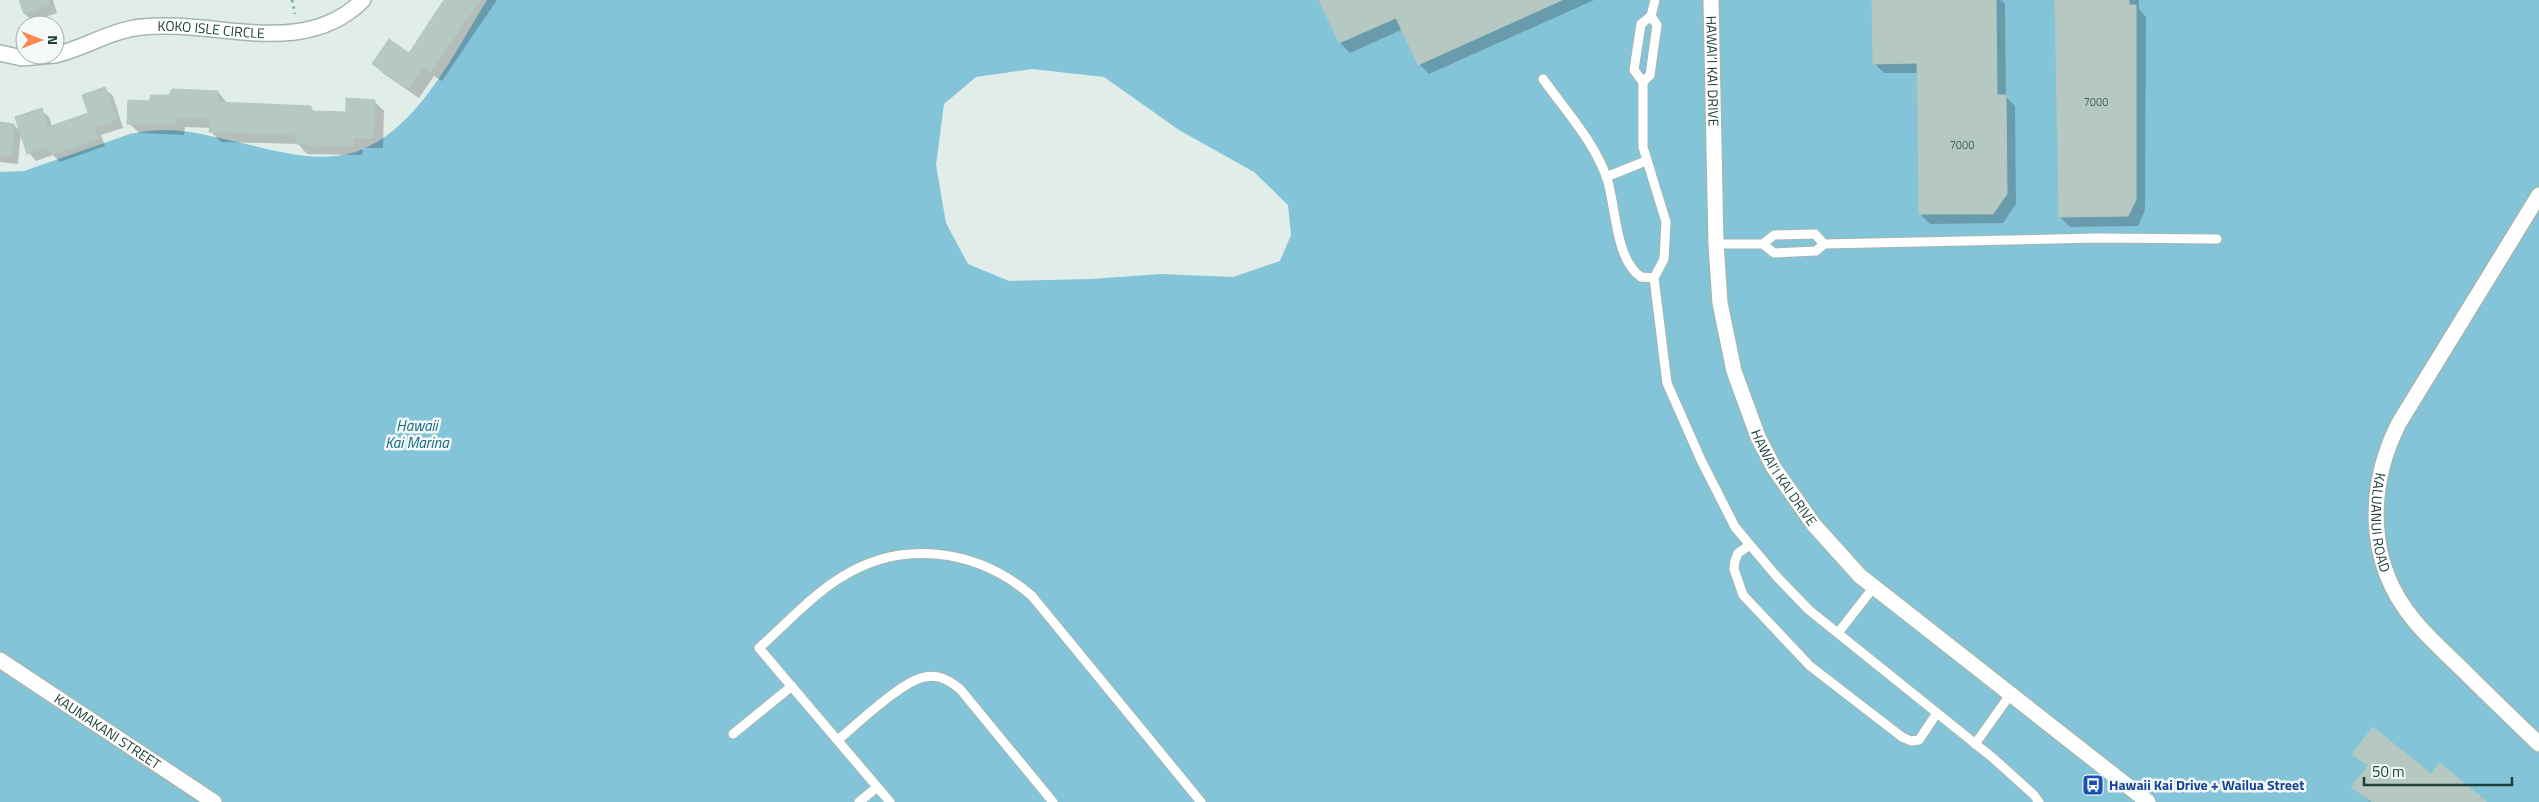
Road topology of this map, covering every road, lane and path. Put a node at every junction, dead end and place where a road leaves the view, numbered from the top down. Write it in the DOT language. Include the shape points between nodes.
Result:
graph roads {
  1 [pos="363,0"];
  2 [pos="1656,0"];
  3 [pos="1713,0"];
  4 [pos="1651,16"];
  5 [pos="65,51"];
  6 [pos="0,53"];
  7 [pos="15,56"];
  8 [pos="1543,79"];
  9 [pos="1643,82"];
  10 [pos="1646,161"];
  11 [pos="1606,177"];
  12 [pos="2539,194"];
  13 [pos="2217,239"];
  14 [pos="1716,244"];
  15 [pos="1763,244"];
  16 [pos="1824,244"];
  17 [pos="1654,278"];
  18 [pos="1750,545"];
  19 [pos="1873,588"];
  20 [pos="1838,634"];
  21 [pos="0,660"];
  22 [pos="792,686"];
  23 [pos="2010,695"];
  24 [pos="1937,713"];
  25 [pos="733,734"];
  26 [pos="838,740"];
  27 [pos="1975,744"];
  28 [pos="2539,744"];
  29 [pos="877,787"];
  30 [pos="214,802"];
  31 [pos="859,802"];
  32 [pos="890,802"];
  33 [pos="1053,802"];
  34 [pos="1201,802"];
  35 [pos="2039,802"];
  36 [pos="2148,802"];
  1 -- 5 [label="street, KOKO ISLE CIRCLE" via="338,20 304,32 270,34 142,27"];
  2 -- 4 [label="lane"];
  3 -- 14 [label="street, HAWAI’I KAI DRIVE"];
  4 -- 9 [label="lane" via="1657,25 1650,75"];
  4 -- 9 [label="lane" via="1641,24 1637,43 1634,70"];
  6 -- 7 [label="street, KOKO ISLE CIRCLE"];
  8 -- 11 [label="lane" via="1599,160"];
  9 -- 10 [label="lane"];
  10 -- 11 [label="lane"];
  10 -- 17 [label="lane" via="1666,222 1664,259"];
  11 -- 17 [label="lane" via="1628,264 1641,277"];
  12 -- 28 [label="street, KALUANUI ROAD" via="2390,441 2378,481 2376,523 2383,564 2400,601 2412,618"];
  13 -- 16 [label="lane" via="2097,238"];
  14 -- 15 [label="lane"];
  14 -- 19 [label="street, HAWAI’I KAI DRIVE" via="1725,337 1758,437 1814,526"];
  15 -- 16 [label="lane" via="1774,253 1816,251"];
  15 -- 16 [label="lane" via="1774,235 1815,234"];
  17 -- 18 [label="lane" via="1667,383 1735,527"];
  18 -- 20 [label="lane" via="1809,610"];
  18 -- 24 [label="lane" via="1738,553 1735,561 1734,569 1743,595 1810,666 1902,738 1919,740"];
  19 -- 20 [label="lane"];
  19 -- 23 [label="street, HAWAI’I KAI DRIVE"];
  20 -- 24 [label="lane"];
  21 -- 30 [label="street, KAUMAKANI STREET"];
  22 -- 25 [label="lane"];
  22 -- 26 [label="lane"];
  22 -- 34 [label="lane" via="759,648 829,585 863,565 888,557 926,553 965,558 1001,573 1042,606"];
  23 -- 27 [label="lane"];
  23 -- 36 [label="street, HAWAI’I KAI DRIVE"];
  24 -- 27 [label="lane"];
  26 -- 29 [label="lane"];
  26 -- 33 [label="lane" via="907,684 926,676 940,677 960,689"];
  27 -- 35 [label="lane"];
  29 -- 31 [label="lane"];
  29 -- 32 [label="lane"];
}
